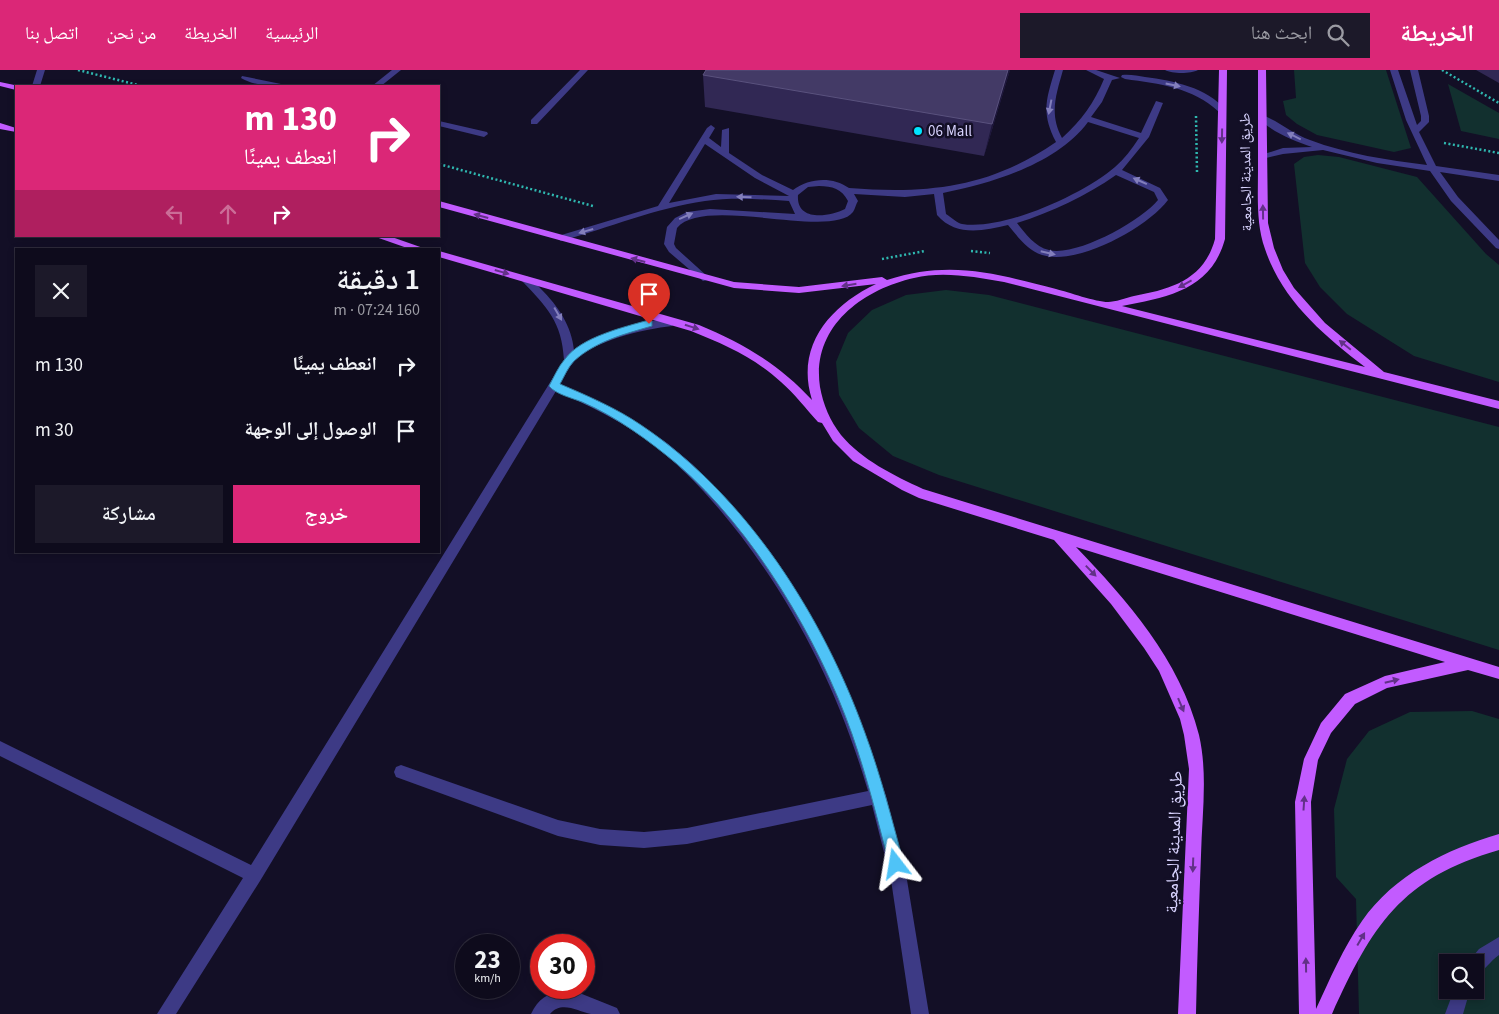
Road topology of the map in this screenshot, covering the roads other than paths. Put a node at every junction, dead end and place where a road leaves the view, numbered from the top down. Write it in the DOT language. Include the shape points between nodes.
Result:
graph roads {
  1 [pos="41,70"];
  2 [pos="396,70"];
  3 [pos="584,70"];
  4 [pos="1059,70"];
  5 [pos="1090,70"];
  6 [pos="1132,70"];
  7 [pos="1169,70"];
  8 [pos="1194,70"];
  9 [pos="1223,70"];
  10 [pos="1262,70"];
  11 [pos="1394,70"];
  12 [pos="1414,70"];
  13 [pos="1125,77"];
  14 [pos="245,78"];
  15 [pos="1109,78"];
  16 [pos="0,84"];
  17 [pos="36,85"];
  18 [pos="276,85"];
  19 [pos="377,85"];
  20 [pos="15,88"];
  21 [pos="1159,103"];
  22 [pos="1222,110"];
  23 [pos="1088,118"];
  24 [pos="1262,118"];
  25 [pos="534,122"];
  26 [pos="440,124"];
  27 [pos="0,126"];
  28 [pos="711,128"];
  29 [pos="15,130"];
  30 [pos="726,130"];
  31 [pos="484,134"];
  32 [pos="1417,134"];
  33 [pos="1146,137"];
  34 [pos="704,139"];
  35 [pos="1061,143"];
  36 [pos="1329,149"];
  37 [pos="725,154"];
  38 [pos="1262,156"];
  39 [pos="1432,168"];
  40 [pos="1116,170"];
  41 [pos="763,178"];
  42 [pos="1499,178"];
  43 [pos="806,185"];
  44 [pos="847,191"];
  45 [pos="938,191"];
  46 [pos="895,193"];
  47 [pos="794,196"];
  48 [pos="440,204"];
  49 [pos="852,206"];
  50 [pos="661,208"];
  51 [pos="815,218"];
  52 [pos="1011,223"];
  53 [pos="381,237"];
  54 [pos="561,238"];
  55 [pos="1499,246"];
  56 [pos="418,248"];
  57 [pos="440,254"];
  58 [pos="914,275"];
  59 [pos="703,278"];
  60 [pos="526,280"];
  61 [pos="1107,305"];
  62 [pos="672,322"];
  63 [pos="569,360"];
  64 [pos="1383,375"];
  65 [pos="554,386"];
  66 [pos="1499,405"];
  67 [pos="830,427"];
  68 [pos="1057,536"];
  69 [pos="1468,664"];
  70 [pos="1499,673"];
  71 [pos="0,748"];
  72 [pos="401,772"];
  73 [pos="879,796"];
  74 [pos="1499,842"];
  75 [pos="254,875"];
  76 [pos="1499,946"];
  77 [pos="1484,956"];
  78 [pos="1459,999"];
  79 [pos="166,1014"];
  80 [pos="540,1014"];
  81 [pos="611,1014"];
  82 [pos="920,1014"];
  83 [pos="1187,1014"];
  84 [pos="1308,1014"];
  85 [pos="1323,1014"];
  86 [pos="1454,1014"];
  1 -- 17 [label="street"];
  2 -- 19 [label="street"];
  3 -- 25 [label="street"];
  4 -- 35 [label="street, one-way" via="1048,114"];
  5 -- 15 [label="street"];
  6 -- 13 [label="street"];
  7 -- 8 [label="street"];
  9 -- 22 [label="main road, طريق المدينة الجامعية"];
  10 -- 24 [label="main road, طريق المدينة الجامعية"];
  11 -- 32 [label="street"];
  12 -- 32 [label="street" via="1425,116"];
  13 -- 15 [label="street"];
  13 -- 22 [label="street, one-way" via="1187,88 1214,101"];
  14 -- 18 [label="street"];
  15 -- 23 [label="street"];
  16 -- 20 [label="main road"];
  21 -- 33 [label="street"];
  22 -- 61 [label="main road, طريق المدينة الجامعية, one-way" via="1220,240 1213,260 1198,277 1178,288"];
  23 -- 33 [label="street"];
  23 -- 35 [label="street"];
  36 -- 24 [label="street, one-way" via="1304,141"];
  24 -- 38 [label="main road, طريق المدينة الجامعية"];
  26 -- 31 [label="street"];
  27 -- 29 [label="main road"];
  28 -- 34 [label="street"];
  30 -- 37 [label="street"];
  32 -- 39 [label="street"];
  33 -- 40 [label="street"];
  34 -- 37 [label="street"];
  34 -- 50 [label="street"];
  35 -- 45 [label="street" via="1012,170"];
  36 -- 38 [label="street" via="1283,151"];
  36 -- 39 [label="street"];
  37 -- 41 [label="street"];
  64 -- 38 [label="main road, طريق المدينة الجامعية, one-way" via="1316,321 1292,295 1276,269 1266,245 1263,222"];
  39 -- 42 [label="street"];
  39 -- 55 [label="street" via="1461,206"];
  40 -- 52 [label="street" via="1074,197"];
  52 -- 40 [label="street, one-way" via="1030,245 1048,254 1069,253 1092,246 1144,218 1163,200 1157,190"];
  41 -- 43 [label="street"];
  41 -- 47 [label="street"];
  43 -- 44 [label="street" via="828,183"];
  43 -- 47 [label="street"];
  44 -- 46 [label="street"];
  44 -- 49 [label="street"];
  45 -- 46 [label="street"];
  45 -- 52 [label="street" via="941,212 954,225 979,229"];
  46 -- 49 [label="street"];
  47 -- 50 [label="street, one-way" via="706,198"];
  47 -- 51 [label="street" via="798,211"];
  54 -- 48 [label="main road, one-way"];
  49 -- 51 [label="street" via="834,218"];
  50 -- 54 [label="street, one-way"];
  59 -- 51 [label="street, one-way" via="669,244 672,227 687,215 710,212"];
  53 -- 56 [label="main road"];
  59 -- 54 [label="main road, one-way"];
  57 -- 60 [label="main road, one-way"];
  58 -- 59 [label="main road, one-way" via="799,290 734,285"];
  58 -- 61 [label="main road" via="973,273"];
  58 -- 67 [label="main road" via="877,286 846,304 824,329 813,359 814,393"];
  60 -- 62 [label="main road"];
  60 -- 63 [label="street, one-way" via="556,309 566,333"];
  61 -- 64 [label="main road"];
  62 -- 63 [label="street" via="627,328 593,343"];
  62 -- 67 [label="main road, one-way" via="728,341 756,357 780,374"];
  63 -- 65 [label="street"];
  64 -- 66 [label="main road"];
  65 -- 73 [label="street" via="598,405 637,428 681,462 749,535 808,623 834,675 858,732"];
  65 -- 75 [label="street"];
  67 -- 68 [label="main road" via="852,453 882,476 920,493"];
  68 -- 69 [label="main road"];
  68 -- 83 [label="main road, طريق المدينة الجامعية, one-way" via="1114,595 1142,630 1167,673 1187,720 1197,771"];
  69 -- 70 [label="main road"];
  84 -- 69 [label="main road, one-way" via="1303,802 1311,759 1326,728 1350,699 1385,682"];
  71 -- 75 [label="street"];
  72 -- 73 [label="street" via="558,828 600,837 644,840 687,836"];
  73 -- 82 [label="street" via="911,941"];
  85 -- 74 [label="main road, one-way" via="1369,925 1403,889 1444,862"];
  75 -- 79 [label="street"];
  76 -- 77 [label="street"];
  78 -- 86 [label="street"];
  80 -- 81 [label="street" via="545,1004 563,997"];
}
